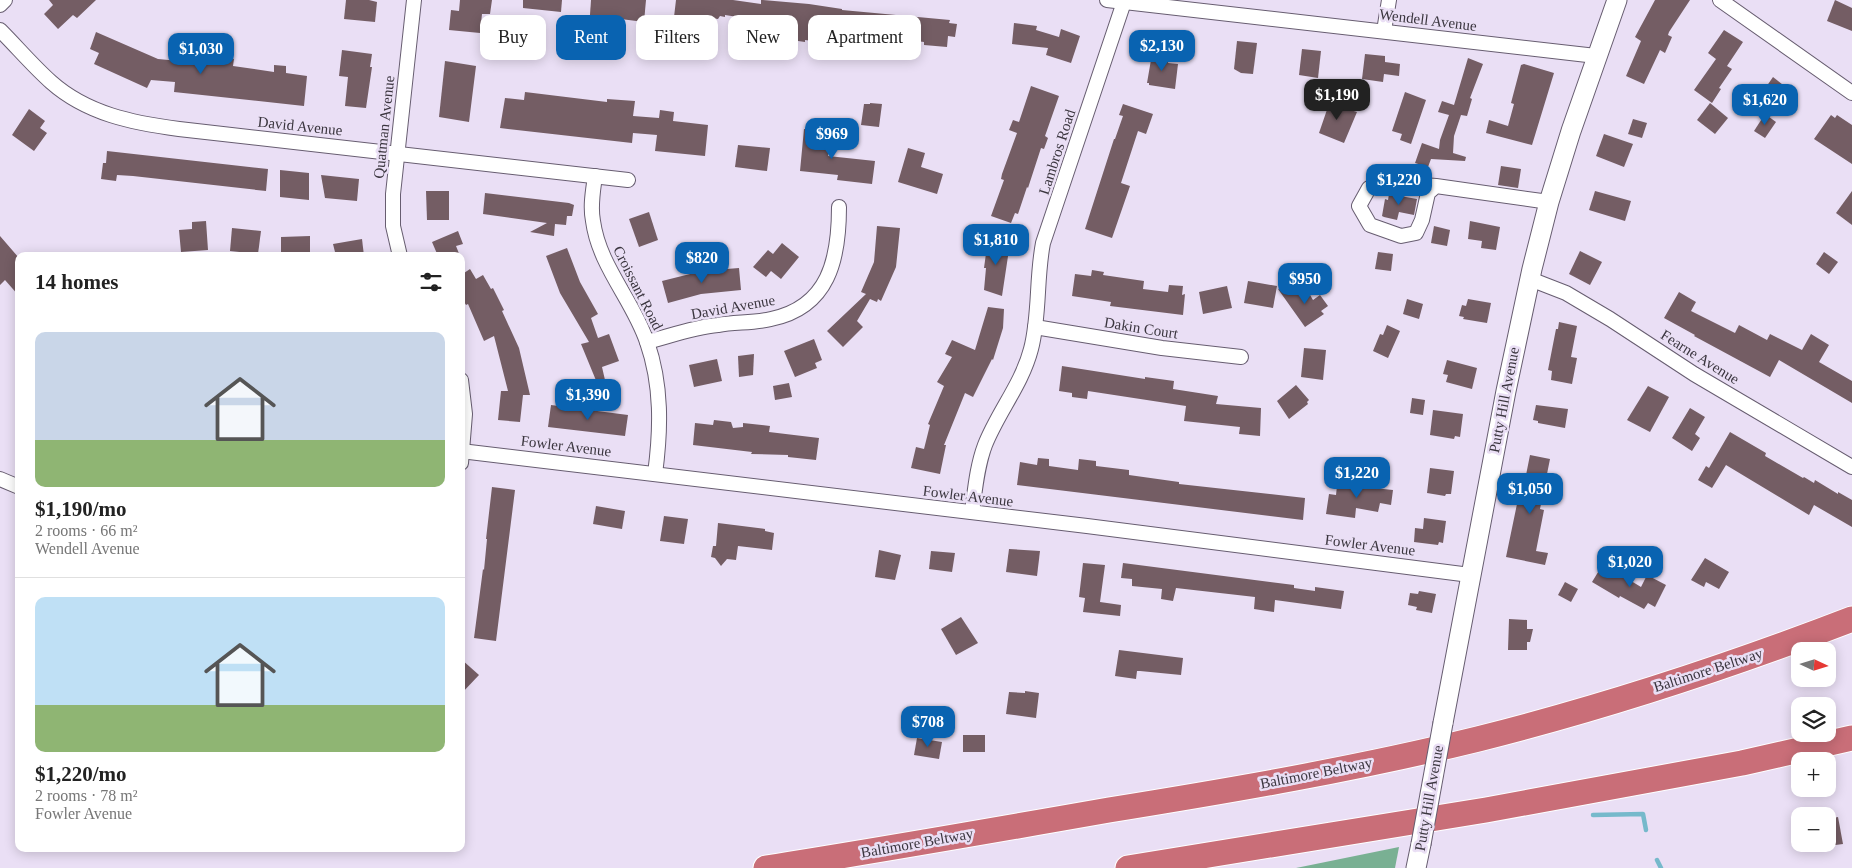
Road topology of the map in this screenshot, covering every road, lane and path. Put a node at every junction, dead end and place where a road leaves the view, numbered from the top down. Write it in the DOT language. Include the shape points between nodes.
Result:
graph roads {
  1 [pos="5,0"];
  2 [pos="414,0"];
  3 [pos="1107,0"];
  4 [pos="1388,0"];
  5 [pos="1617,0"];
  6 [pos="1720,0"];
  7 [pos="1124,2"];
  8 [pos="0,5"];
  9 [pos="0,30"];
  10 [pos="1384,32"];
  11 [pos="1596,56"];
  12 [pos="1852,93"];
  13 [pos="397,153"];
  14 [pos="595,176"];
  15 [pos="628,180"];
  16 [pos="1436,186"];
  17 [pos="1549,202"];
  18 [pos="839,207"];
  19 [pos="399,252"];
  20 [pos="1530,279"];
  21 [pos="1035,328"];
  22 [pos="648,342"];
  23 [pos="1242,357"];
  24 [pos="465,455"];
  25 [pos="1852,467"];
  26 [pos="655,474"];
  27 [pos="0,479"];
  28 [pos="15,485"];
  29 [pos="972,512"];
  30 [pos="1470,575"];
  31 [pos="1852,609"];
  32 [pos="1852,619"];
  33 [pos="1591,707"];
  34 [pos="1852,738"];
  35 [pos="766,868"];
  36 [pos="1128,868"];
  37 [pos="1416,868"];
  1 -- 8 [label="street"];
  2 -- 13 [label="street, Quatman Avenue"];
  3 -- 7 [label="street, Wendell Avenue"];
  4 -- 10 [label="street"];
  5 -- 11 [label="main road, Putty Hill Avenue"];
  6 -- 12 [label="street"];
  7 -- 10 [label="street, Wendell Avenue"];
  7 -- 21 [label="street, Lambros Road" via="1043,243 1038,266"];
  9 -- 13 [label="street, David Avenue" via="52,82 78,102 109,115 151,125"];
  10 -- 11 [label="street, Wendell Avenue"];
  11 -- 17 [label="main road, Putty Hill Avenue"];
  13 -- 14 [label="street, David Avenue"];
  13 -- 19 [label="street, Quatman Avenue" via="392,212"];
  14 -- 15 [label="street, David Avenue"];
  14 -- 22 [label="street, Croissant Road" via="592,220 596,237"];
  16 -- 16 [label="street" via="1385,182 1369,188 1359,206 1370,225 1401,236 1416,233 1428,193"];
  16 -- 17 [label="street"];
  17 -- 20 [label="main road, Putty Hill Avenue"];
  18 -- 22 [label="street, David Avenue" via="835,260 823,285 804,304 770,320 716,325"];
  20 -- 25 [label="street, Fearne Avenue" via="1566,293 1610,318 1694,374"];
  20 -- 30 [label="main road, Putty Hill Avenue"];
  21 -- 23 [label="street, Dakin Court"];
  21 -- 29 [label="street, Lambros Road" via="1024,370 984,447"];
  22 -- 26 [label="street, Croissant Road" via="659,394"];
  24 -- 26 [label="street, Fowler Avenue"];
  26 -- 29 [label="street, Fowler Avenue"];
  27 -- 28 [label="street"];
  29 -- 30 [label="street, Fowler Avenue"];
  30 -- 37 [label="main road, Putty Hill Avenue, bridge"];
  31 -- 33 [label="highway" via="1722,662"];
  32 -- 33 [label="highway, Baltimore Beltway" via="1723,667"];
  33 -- 35 [label="highway, Baltimore Beltway" via="1479,738 1343,769"];
  34 -- 36 [label="highway" via="1742,763 1495,808"];
}
